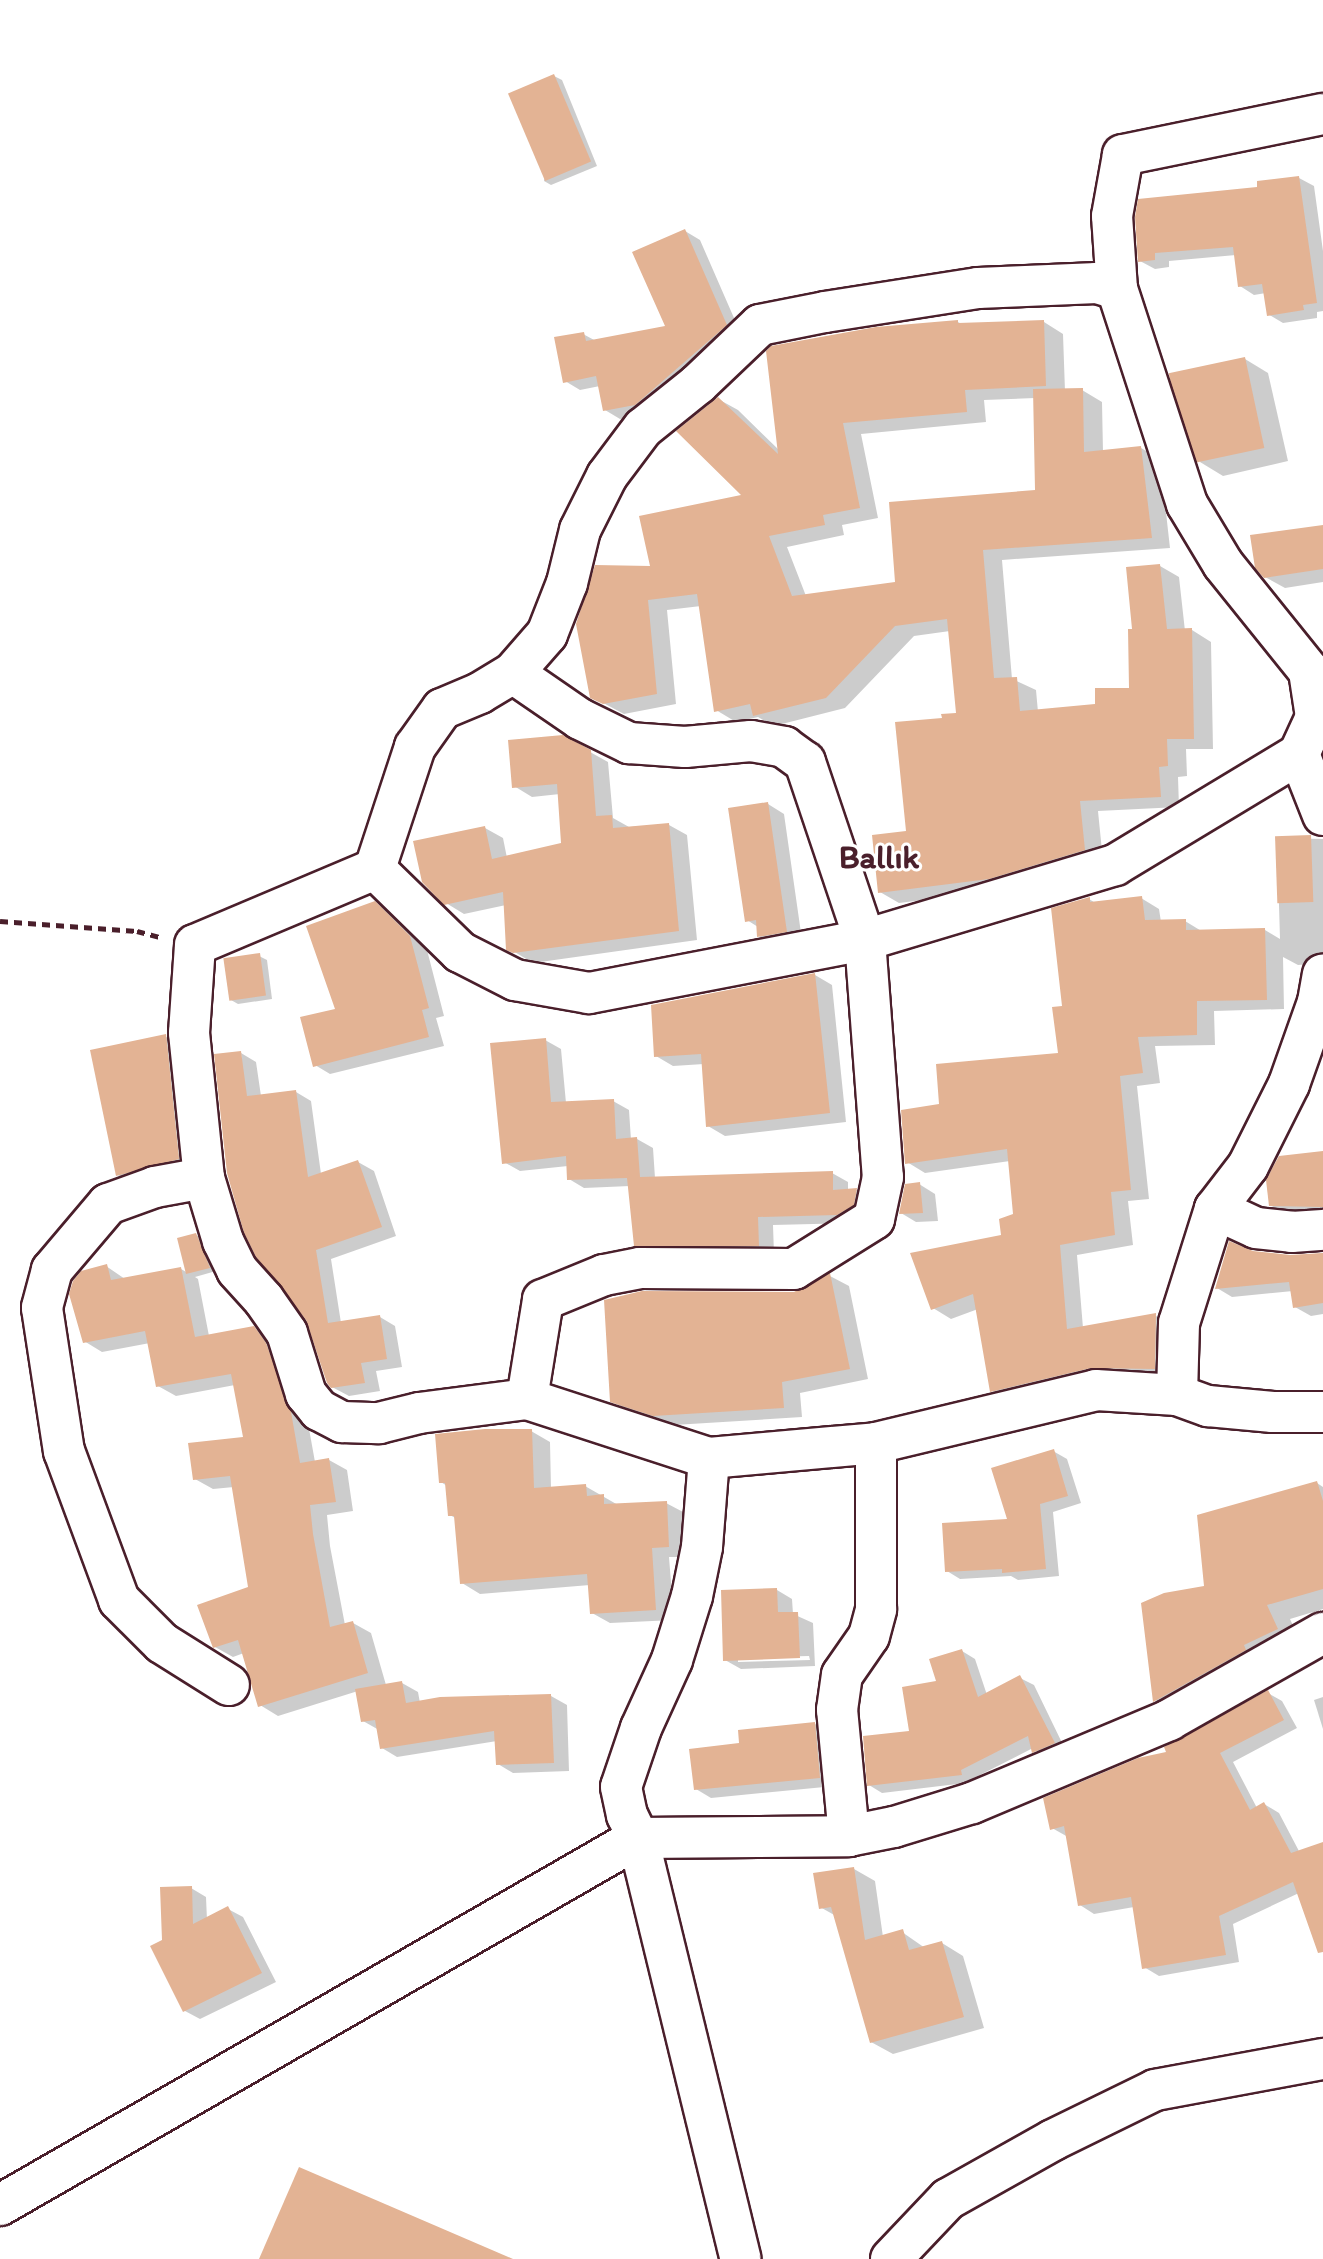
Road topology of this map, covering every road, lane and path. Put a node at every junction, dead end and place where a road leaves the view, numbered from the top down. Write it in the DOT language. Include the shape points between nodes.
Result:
graph roads {
  1 [pos="1323,114"];
  2 [pos="1117,289"];
  3 [pos="1316,670"];
  4 [pos="513,673"];
  5 [pos="1299,754"];
  6 [pos="1323,815"];
  7 [pos="375,869"];
  8 [pos="0,921"];
  9 [pos="865,940"];
  10 [pos="195,945"];
  11 [pos="1323,974"];
  12 [pos="204,1178"];
  13 [pos="1215,1209"];
  14 [pos="1323,1230"];
  15 [pos="1177,1395"];
  16 [pos="527,1399"];
  17 [pos="1323,1412"];
  18 [pos="876,1443"];
  19 [pos="709,1458"];
  20 [pos="1323,1633"];
  21 [pos="229,1685"];
  22 [pos="849,1836"];
  23 [pos="638,1838"];
  24 [pos="1323,2059"];
  25 [pos="0,2205"];
  26 [pos="741,2259"];
  27 [pos="891,2259"];
  1 -- 2 [label="street" via="1123,155 1112,216"];
  2 -- 3 [label="street" via="1187,504 1223,564"];
  2 -- 4 [label="street" via="1097,283 978,288 760,325 643,428 607,476 580,530 547,634"];
  3 -- 5 [label="street" via="1316,717"];
  4 -- 7 [label="street" via="442,709 415,747"];
  4 -- 9 [label="street" via="580,719 629,743 685,747 751,741 784,747 805,762"];
  5 -- 6 [label="street"];
  5 -- 9 [label="street" via="1115,865"];
  7 -- 9 [label="street" via="460,952 515,980 589,993"];
  7 -- 10 [label="street"];
  8 -- 10 [label="path" via="137,931"];
  9 -- 16 [label="street" via="883,1177 874,1219 794,1269 640,1268 604,1275 543,1300"];
  10 -- 12 [label="street" via="189,1033"];
  11 -- 13 [label="street" via="1289,1084 1248,1166"];
  12 -- 16 [label="street" via="237,1270 287,1333 298,1374 319,1410 342,1422 379,1423"];
  12 -- 21 [label="street" via="155,1187 108,1204 52,1270 42,1308 64,1451 119,1600 162,1643"];
  13 -- 14 [label="street" via="1256,1228"];
  13 -- 15 [label="street" via="1179,1323"];
  15 -- 17 [label="street" via="1208,1406"];
  15 -- 18 [label="street" via="1096,1390"];
  16 -- 19 [label="street"];
  18 -- 19 [label="street"];
  18 -- 22 [label="street" via="876,1609 869,1636 842,1675 837,1710"];
  19 -- 23 [label="street" via="692,1596 621,1787"];
  20 -- 22 [label="street" via="1155,1726 972,1803"];
  22 -- 23 [label="street"];
  23 -- 25 [label="street"];
  23 -- 26 [label="street"];
  24 -- 27 [label="street" via="1155,2090 948,2199"];
}
